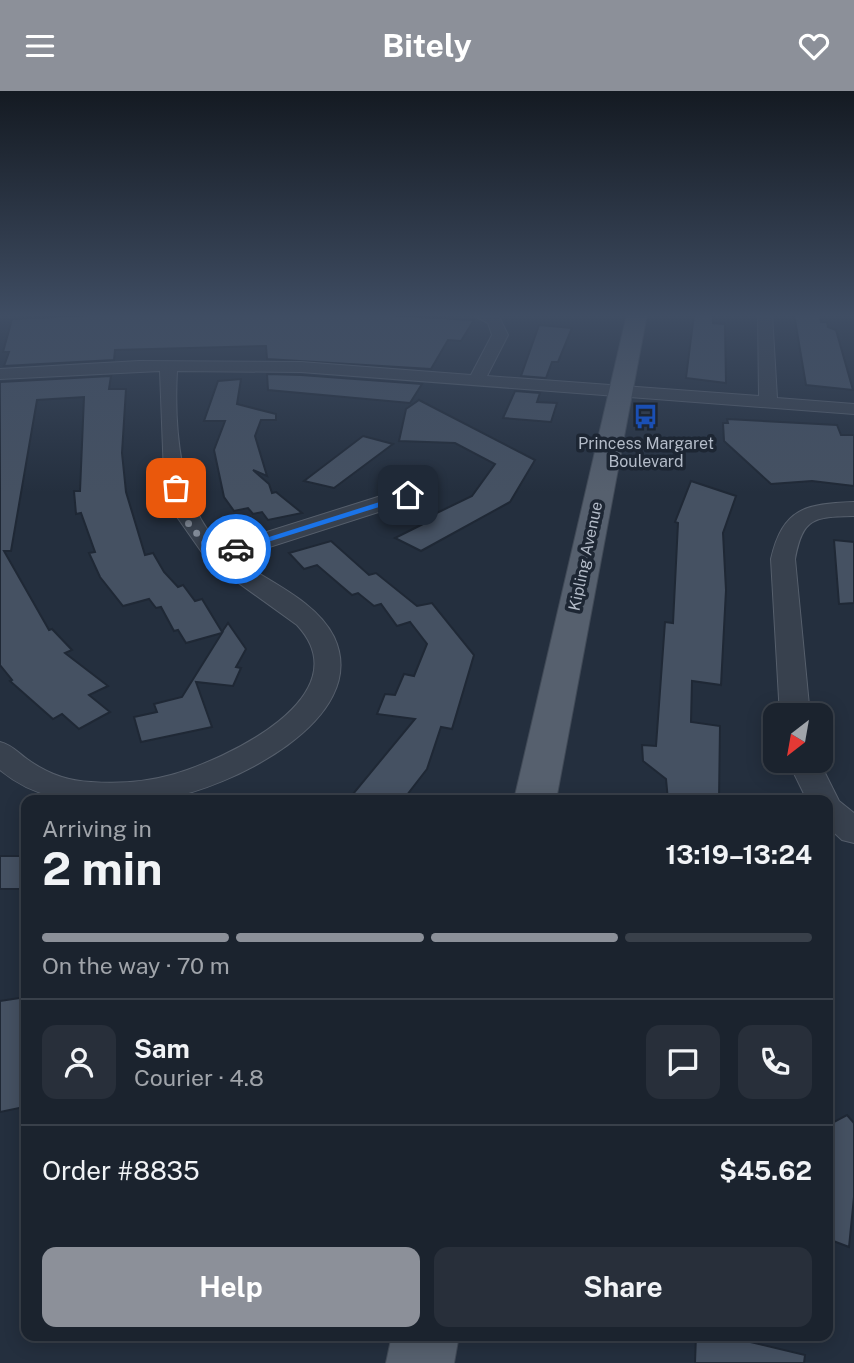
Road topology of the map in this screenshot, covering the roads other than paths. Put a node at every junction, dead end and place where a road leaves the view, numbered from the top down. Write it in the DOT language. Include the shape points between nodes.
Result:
graph roads {
  1 [pos="169,373"];
  2 [pos="394,373"];
  3 [pos="480,373"];
  4 [pos="624,373"];
  5 [pos="767,373"];
  6 [pos="477,379"];
  7 [pos="620,392"];
  8 [pos="768,404"];
  9 [pos="854,409"];
  10 [pos="423,475"];
  11 [pos="854,509"];
  12 [pos="216,556"];
  13 [pos="794,703"];
  14 [pos="0,752"];
  15 [pos="809,773"];
  16 [pos="87,795"];
  17 [pos="100,795"];
  18 [pos="536,795"];
  19 [pos="820,795"];
  20 [pos="833,813"];
  21 [pos="854,831"];
  22 [pos="425,1341"];
  23 [pos="420,1363"];
  1 -- 12 [label="street" via="176,488 188,523"];
  2 -- 6 [label="street"];
  3 -- 6 [label="street"];
  4 -- 7 [label="main road, Kipling Avenue"];
  5 -- 8 [label="street"];
  6 -- 7 [label="street"];
  7 -- 8 [label="street"];
  7 -- 18 [label="main road, Kipling Avenue"];
  8 -- 9 [label="street"];
  10 -- 12 [label="street" via="408,495"];
  11 -- 13 [label="street" via="806,516 795,521 787,533 783,559"];
  12 -- 17 [label="street" via="320,635 328,655 328,676 319,699 260,750 228,766 172,786"];
  14 -- 16 [label="street" via="22,771 55,788"];
  15 -- 19 [label="street"];
  20 -- 21 [label="street"];
  22 -- 23 [label="main road"];
}
